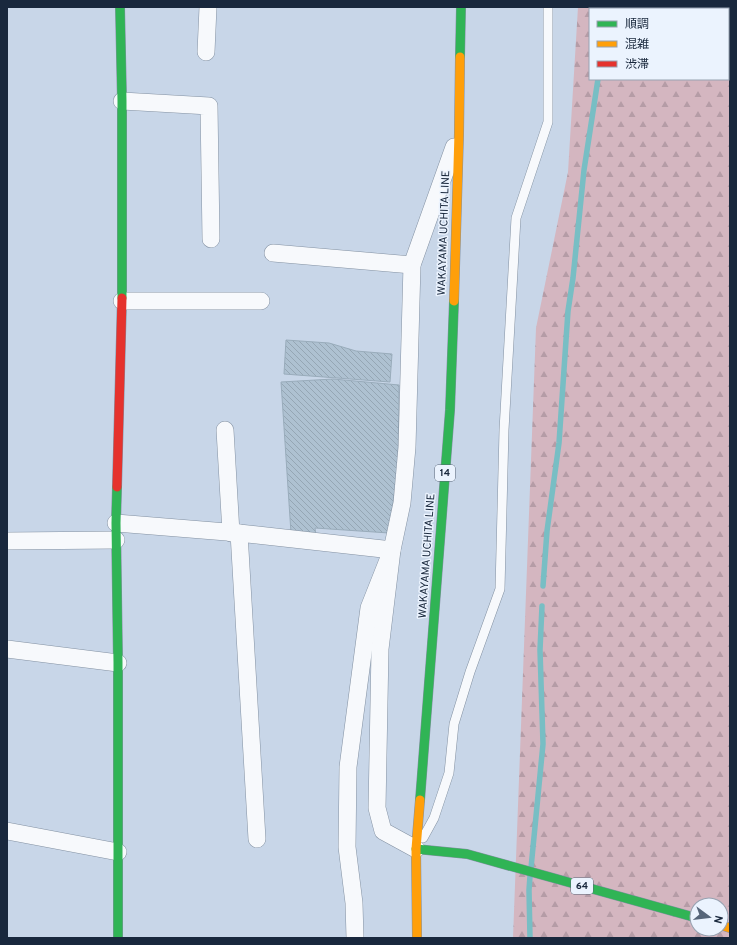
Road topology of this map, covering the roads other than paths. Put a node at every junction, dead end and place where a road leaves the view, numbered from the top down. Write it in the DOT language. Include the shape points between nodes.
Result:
graph roads {
  1 [pos="120,7"];
  2 [pos="208,7"];
  3 [pos="461,7"];
  4 [pos="548,7"];
  5 [pos="206,52"];
  6 [pos="122,100"];
  7 [pos="459,133"];
  8 [pos="211,239"];
  9 [pos="274,253"];
  10 [pos="412,265"];
  11 [pos="122,301"];
  12 [pos="261,301"];
  13 [pos="225,430"];
  14 [pos="116,531"];
  15 [pos="235,533"];
  16 [pos="7,541"];
  17 [pos="392,550"];
  18 [pos="7,649"];
  19 [pos="118,663"];
  20 [pos="7,831"];
  21 [pos="257,839"];
  22 [pos="416,849"];
  23 [pos="118,852"];
  24 [pos="689,916"];
  25 [pos="118,938"];
  26 [pos="355,938"];
  27 [pos="417,938"];
  1 -- 6 [label="main road"];
  2 -- 5 [label="street"];
  3 -- 7 [label="main road, WAKAYAMA UCHITA LINE / 14"];
  4 -- 22 [label="lane" via="548,122 516,218 504,430 500,589 454,724 449,773 434,818"];
  6 -- 8 [label="street" via="209,106"];
  6 -- 11 [label="main road"];
  7 -- 10 [label="street"];
  7 -- 22 [label="main road, WAKAYAMA UCHITA LINE / 14" via="450,410"];
  9 -- 10 [label="street"];
  10 -- 17 [label="street" via="407,447 402,503"];
  11 -- 12 [label="street"];
  11 -- 14 [label="main road"];
  13 -- 15 [label="street"];
  14 -- 15 [label="street"];
  14 -- 16 [label="street"];
  14 -- 19 [label="main road"];
  15 -- 17 [label="street"];
  15 -- 21 [label="street"];
  17 -- 22 [label="street" via="380,650 377,808 383,831"];
  17 -- 26 [label="street" via="369,608 348,767 347,847 354,903"];
  18 -- 19 [label="street"];
  19 -- 23 [label="main road"];
  20 -- 23 [label="street"];
  22 -- 24 [label="main road, 64" via="467,854"];
  22 -- 27 [label="main road, WAKAYAMA UCHITA LINE / 14"];
  23 -- 25 [label="main road"];
}
